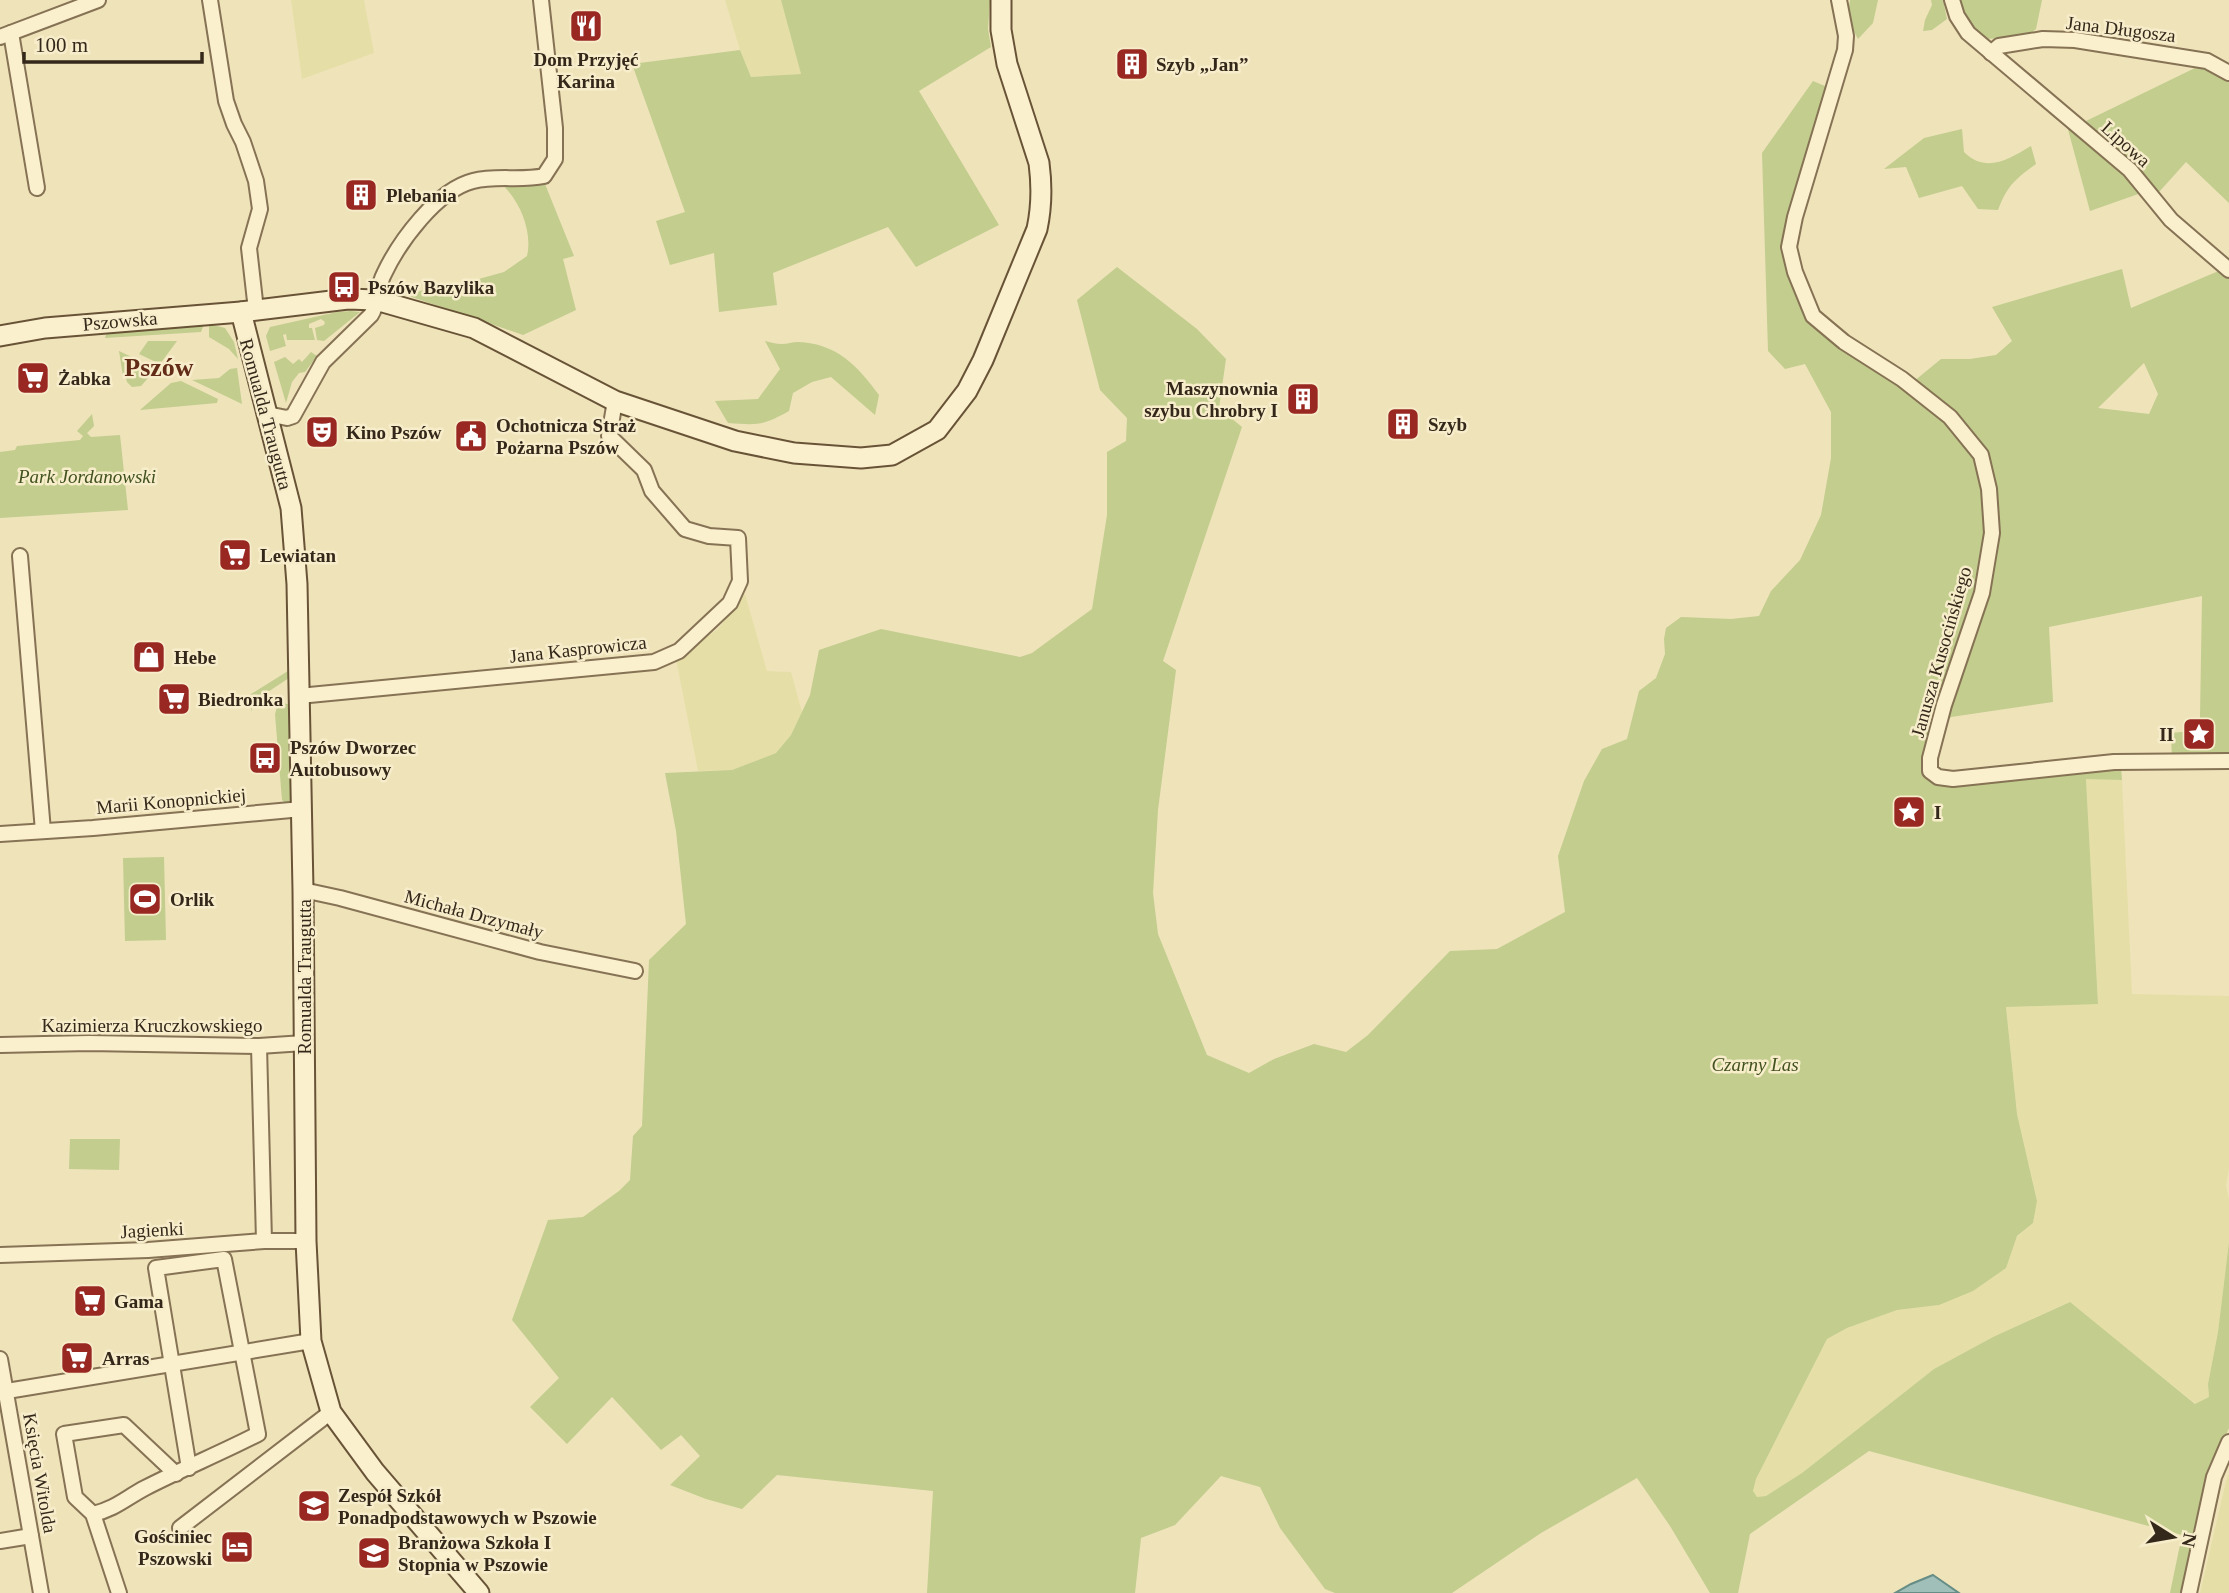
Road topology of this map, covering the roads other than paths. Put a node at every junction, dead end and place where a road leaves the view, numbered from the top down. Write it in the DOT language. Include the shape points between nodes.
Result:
graph roads {
  1 [pos="98,0"];
  2 [pos="210,0"];
  3 [pos="541,0"];
  4 [pos="1001,0"];
  5 [pos="1839,0"];
  6 [pos="1952,0"];
  7 [pos="5,35"];
  8 [pos="1991,53"];
  9 [pos="2229,74"];
  10 [pos="37,188"];
  11 [pos="2229,270"];
  12 [pos="376,300"];
  13 [pos="248,311"];
  14 [pos="0,335"];
  15 [pos="615,401"];
  16 [pos="267,414"];
  17 [pos="20,556"];
  18 [pos="299,696"];
  19 [pos="2229,761"];
  20 [pos="302,808"];
  21 [pos="43,831"];
  22 [pos="0,834"];
  23 [pos="303,890"];
  24 [pos="635,971"];
  25 [pos="304,1043"];
  26 [pos="0,1045"];
  27 [pos="259,1046"];
  28 [pos="264,1241"];
  29 [pos="306,1241"];
  30 [pos="0,1255"];
  31 [pos="311,1341"];
  32 [pos="242,1351"];
  33 [pos="0,1362"];
  34 [pos="171,1363"];
  35 [pos="7,1391"];
  36 [pos="331,1412"];
  37 [pos="2229,1442"];
  38 [pos="182,1471"];
  39 [pos="93,1514"];
  40 [pos="180,1528"];
  41 [pos="30,1536"];
  42 [pos="0,1541"];
  43 [pos="41,1593"];
  44 [pos="119,1593"];
  45 [pos="479,1593"];
  46 [pos="2189,1593"];
  1 -- 7 [label="street"];
  2 -- 13 [label="street" via="226,101 248,155 259,200 258,223 249,248"];
  3 -- 12 [label="street" via="555,159 544,176 472,181 446,196 419,220 383,275"];
  4 -- 15 [label="main road, Pszowska" via="1005,55 1038,163 1041,211 1031,248 983,360 967,391 937,430 892,456 794,453 735,442"];
  5 -- 19 [label="street, Janusza Kusocińskiego" via="1845,50 1795,217 1789,247 1795,272 1813,316 1950,417 1980,456 1989,489 1992,533 1982,593 1944,705 1930,771 1953,779 2114,762"];
  6 -- 8 [label="street" via="1968,33"];
  7 -- 10 [label="street"];
  8 -- 9 [label="street, Jana Długosza" via="1999,46 2043,39 2075,40 2207,61"];
  8 -- 11 [label="street, Lipowa" via="2130,170 2171,220"];
  12 -- 13 [label="main road, Pszowska"];
  12 -- 15 [label="main road, Pszowska" via="474,328"];
  12 -- 16 [label="street" via="371,315 323,362 293,416"];
  13 -- 14 [label="main road, Pszowska"];
  13 -- 16 [label="main road, Romualda Traugutta"];
  15 -- 18 [label="street, Jana Kasprowicza" via="609,436 644,470 652,491 685,529 738,538 740,581 736,593 679,651 650,663"];
  16 -- 18 [label="main road, Romualda Traugutta" via="291,508 298,584"];
  17 -- 21 [label="street"];
  18 -- 20 [label="main road, Romualda Traugutta"];
  20 -- 21 [label="street, Marii Konopnickiej"];
  20 -- 23 [label="main road, Romualda Traugutta"];
  21 -- 22 [label="street, Marii Konopnickiej"];
  23 -- 24 [label="street, Michała Drzymały" via="540,952"];
  23 -- 25 [label="main road, Romualda Traugutta"];
  25 -- 27 [label="street, Kazimierza Kruczkowskiego"];
  25 -- 29 [label="main road, Romualda Traugutta"];
  26 -- 27 [label="street, Kazimierza Kruczkowskiego"];
  27 -- 28 [label="street"];
  28 -- 29 [label="street, Jagienki"];
  28 -- 30 [label="street, Jagienki"];
  29 -- 31 [label="main road, Romualda Traugutta"];
  31 -- 32 [label="street"];
  31 -- 36 [label="main road, Romualda Traugutta"];
  32 -- 34 [label="street"];
  32 -- 34 [label="street" via="224,1259 156,1268"];
  32 -- 38 [label="street" via="258,1434"];
  33 -- 35 [label="street, Księcia Witolda"];
  34 -- 35 [label="street"];
  34 -- 38 [label="street"];
  35 -- 41 [label="street, Księcia Witolda"];
  36 -- 40 [label="street"];
  36 -- 45 [label="main road, Romualda Traugutta" via="375,1472"];
  37 -- 46 [label="street" via="2214,1476"];
  38 -- 39 [label="street" via="111,1510"];
  38 -- 39 [label="street, Księcia Witolda" via="124,1425 64,1434 75,1497"];
  39 -- 44 [label="street, Księcia Witolda"];
  41 -- 42 [label="street"];
  41 -- 43 [label="street, Księcia Witolda"];
}
